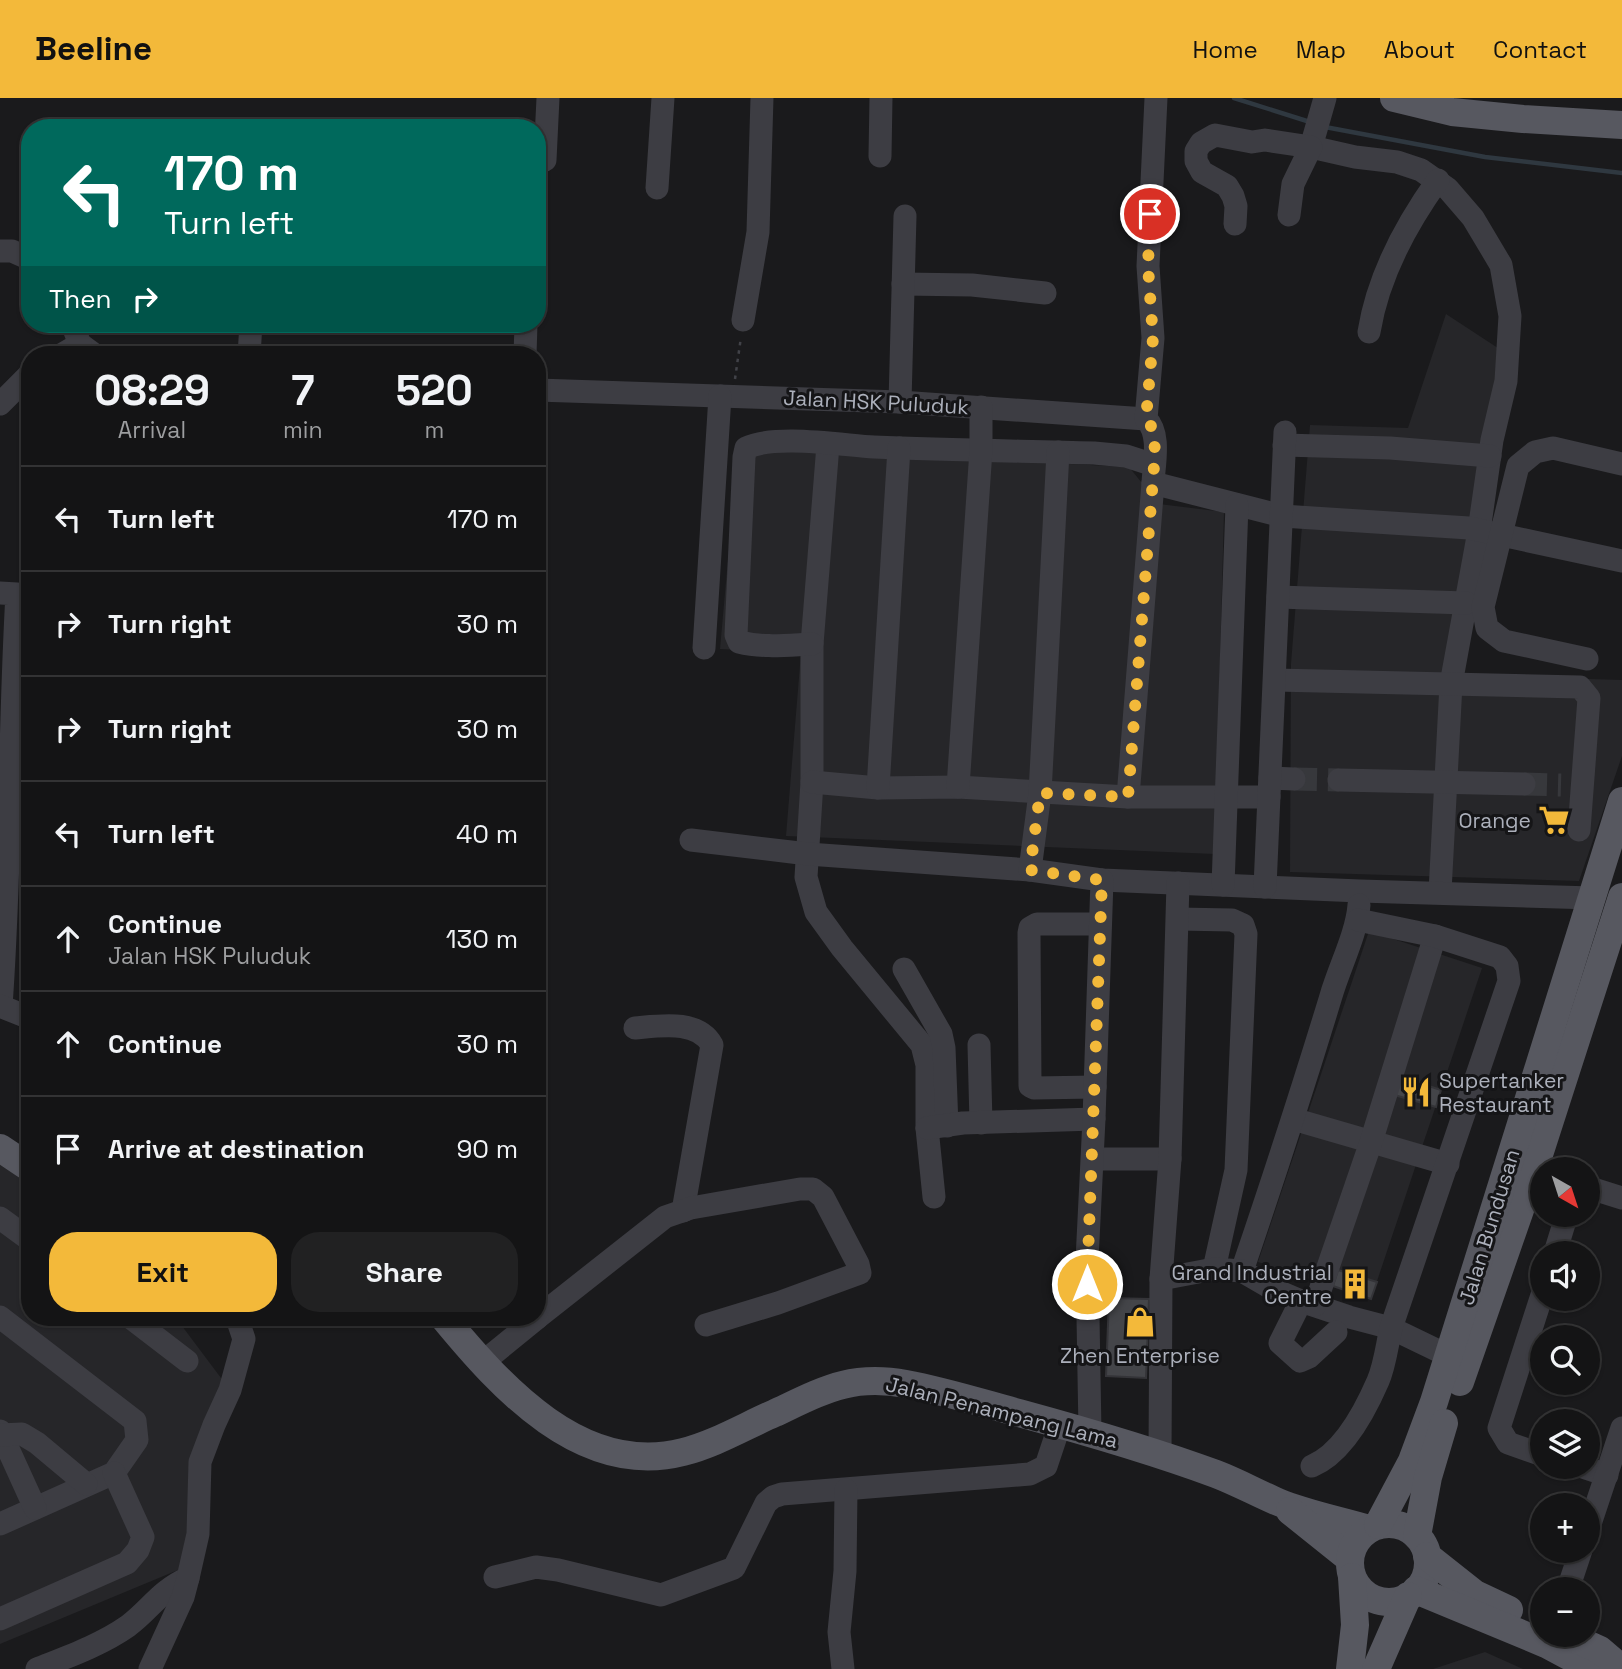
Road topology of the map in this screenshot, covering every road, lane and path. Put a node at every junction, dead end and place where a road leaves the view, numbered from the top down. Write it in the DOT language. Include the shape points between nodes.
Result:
graph roads {
  1 [pos="548,98"];
  2 [pos="663,98"];
  3 [pos="762,98"];
  4 [pos="881,98"];
  5 [pos="1156,98"];
  6 [pos="1394,98"];
  7 [pos="1317,125"];
  8 [pos="1622,125"];
  9 [pos="546,139"];
  10 [pos="880,156"];
  11 [pos="1438,180"];
  12 [pos="657,188"];
  13 [pos="1289,215"];
  14 [pos="905,216"];
  15 [pos="1235,224"];
  16 [pos="0,251"];
  17 [pos="21,254"];
  18 [pos="903,284"];
  19 [pos="1045,293"];
  20 [pos="743,320"];
  21 [pos="1369,332"];
  22 [pos="21,383"];
  23 [pos="546,390"];
  24 [pos="726,396"];
  25 [pos="900,402"];
  26 [pos="0,404"];
  27 [pos="981,407"];
  28 [pos="1146,419"];
  29 [pos="828,445"];
  30 [pos="899,448"];
  31 [pos="981,450"];
  32 [pos="1058,452"];
  33 [pos="1490,456"];
  34 [pos="1622,464"];
  35 [pos="1153,474"];
  36 [pos="1237,505"];
  37 [pos="1282,516"];
  38 [pos="1479,531"];
  39 [pos="1502,536"];
  40 [pos="709,542"];
  41 [pos="740,542"];
  42 [pos="1622,561"];
  43 [pos="16,594"];
  44 [pos="1279,597"];
  45 [pos="1466,603"];
  46 [pos="812,644"];
  47 [pos="704,648"];
  48 [pos="1587,659"];
  49 [pos="1275,680"];
  50 [pos="1451,684"];
  51 [pos="1294,779"];
  52 [pos="1339,780"];
  53 [pos="1445,781"];
  54 [pos="813,782"];
  55 [pos="1524,784"];
  56 [pos="958,787"];
  57 [pos="1270,787"];
  58 [pos="878,788"];
  59 [pos="1040,793"];
  60 [pos="1227,796"];
  61 [pos="1128,797"];
  62 [pos="1622,801"];
  63 [pos="1579,830"];
  64 [pos="691,840"];
  65 [pos="807,855"];
  66 [pos="1030,870"];
  67 [pos="1102,880"];
  68 [pos="1178,883"];
  69 [pos="1223,885"];
  70 [pos="1265,887"];
  71 [pos="1360,891"];
  72 [pos="1440,892"];
  73 [pos="1622,897"];
  74 [pos="1593,898"];
  75 [pos="1178,919"];
  76 [pos="1358,920"];
  77 [pos="1100,924"];
  78 [pos="1435,936"];
  79 [pos="2,963"];
  80 [pos="904,969"];
  81 [pos="0,1006"];
  82 [pos="21,1014"];
  83 [pos="635,1028"];
  84 [pos="979,1045"];
  85 [pos="1096,1087"];
  86 [pos="1094,1119"];
  87 [pos="1293,1119"];
  88 [pos="981,1123"];
  89 [pos="937,1127"];
  90 [pos="1371,1142"];
  91 [pos="0,1148"];
  92 [pos="1541,1157"];
  93 [pos="1093,1159"];
  94 [pos="1170,1159"];
  95 [pos="21,1162"];
  96 [pos="1448,1164"];
  97 [pos="1530,1190"];
  98 [pos="1600,1191"];
  99 [pos="934,1197"];
  100 [pos="1622,1198"];
  101 [pos="683,1211"];
  102 [pos="2,1222"];
  103 [pos="21,1234"];
  104 [pos="1214,1269"];
  105 [pos="1242,1271"];
  106 [pos="1161,1279"];
  107 [pos="1308,1303"];
  108 [pos="546,1311"];
  109 [pos="1537,1311"];
  110 [pos="706,1325"];
  111 [pos="3,1326"];
  112 [pos="141,1326"];
  113 [pos="240,1326"];
  114 [pos="451,1326"];
  115 [pos="527,1326"];
  116 [pos="1391,1328"];
  117 [pos="1336,1332"];
  118 [pos="1449,1356"];
  119 [pos="187,1362"];
  120 [pos="482,1363"];
  121 [pos="1060,1424"];
  122 [pos="1622,1428"];
  123 [pos="1090,1432"];
  124 [pos="1,1433"];
  125 [pos="1530,1451"];
  126 [pos="1160,1454"];
  127 [pos="1312,1466"];
  128 [pos="114,1473"];
  129 [pos="1600,1473"];
  130 [pos="1607,1475"];
  131 [pos="86,1485"];
  132 [pos="846,1490"];
  133 [pos="1600,1495"];
  134 [pos="1280,1503"];
  135 [pos="34,1508"];
  136 [pos="0,1524"];
  137 [pos="1374,1527"];
  138 [pos="1422,1546"];
  139 [pos="1351,1568"];
  140 [pos="495,1577"];
  141 [pos="188,1578"];
  142 [pos="1412,1593"];
  143 [pos="0,1619"];
  144 [pos="1566,1650"];
  145 [pos="37,1669"];
  146 [pos="150,1669"];
  147 [pos="843,1669"];
  148 [pos="1350,1669"];
  149 [pos="1376,1669"];
  150 [pos="1622,1669"];
  1 -- 9 [label="street"];
  2 -- 12 [label="street"];
  3 -- 20 [label="street" via="758,232"];
  4 -- 10 [label="street"];
  5 -- 28 [label="street" via="1148,266 1153,338"];
  6 -- 8 [label="main road" via="1451,111"];
  7 -- 11 [label="street" via="1355,157 1396,162"];
  7 -- 13 [label="street" via="1293,184"];
  7 -- 15 [label="street" via="1265,140 1215,135 1201,143 1196,161 1202,172 1227,186 1236,206"];
  11 -- 21 [label="street" via="1394,252 1374,302"];
  11 -- 33 [label="street" via="1473,218 1501,265 1510,316 1509,350"];
  14 -- 18 [label="street"];
  16 -- 17 [label="street"];
  18 -- 19 [label="street"];
  18 -- 25 [label="street"];
  20 -- 24 [label="path"];
  22 -- 26 [label="street"];
  23 -- 24 [label="street, Jalan HSK Puluduk"];
  24 -- 25 [label="street, Jalan HSK Puluduk"];
  24 -- 40 [label="street"];
  25 -- 27 [label="street, Jalan HSK Puluduk"];
  27 -- 28 [label="street, Jalan HSK Puluduk"];
  27 -- 31 [label="street"];
  28 -- 35 [label="street" via="1155,434"];
  29 -- 30 [label="street"];
  29 -- 41 [label="street" via="783,441 747,448"];
  29 -- 46 [label="street"];
  30 -- 31 [label="street"];
  30 -- 58 [label="street"];
  31 -- 32 [label="street"];
  31 -- 56 [label="street"];
  32 -- 35 [label="street" via="1126,456"];
  32 -- 59 [label="street"];
  33 -- 37 [label="street" via="1284,438"];
  33 -- 38 [label="street"];
  34 -- 39 [label="street" via="1553,448 1535,452 1518,466"];
  35 -- 36 [label="street"];
  35 -- 61 [label="street"];
  36 -- 37 [label="street"];
  36 -- 60 [label="street"];
  37 -- 38 [label="street"];
  37 -- 44 [label="street"];
  38 -- 39 [label="street"];
  38 -- 45 [label="street"];
  39 -- 42 [label="street"];
  39 -- 48 [label="street" via="1483,607 1487,628 1504,641"];
  40 -- 41 [label="street"];
  40 -- 47 [label="street"];
  41 -- 46 [label="street" via="739,642"];
  43 -- 79 [label="street"];
  44 -- 45 [label="street"];
  44 -- 49 [label="street"];
  45 -- 50 [label="street"];
  46 -- 54 [label="street"];
  49 -- 50 [label="street"];
  49 -- 57 [label="street"];
  50 -- 53 [label="street"];
  50 -- 63 [label="street" via="1580,687 1586,691 1589,698 1572,785"];
  51 -- 57 [label="street"];
  52 -- 53 [label="street"];
  53 -- 55 [label="street"];
  53 -- 72 [label="street"];
  54 -- 58 [label="street"];
  54 -- 65 [label="street"];
  56 -- 58 [label="street"];
  56 -- 59 [label="street"];
  57 -- 60 [label="street"];
  57 -- 70 [label="street"];
  59 -- 61 [label="street"];
  59 -- 66 [label="street"];
  60 -- 61 [label="street"];
  60 -- 69 [label="street"];
  62 -- 74 [label="main road, Jalan Bundusan"];
  64 -- 65 [label="street"];
  65 -- 66 [label="street"];
  65 -- 89 [label="street" via="806,877 816,912 922,1045"];
  66 -- 67 [label="street"];
  67 -- 68 [label="street"];
  67 -- 77 [label="street"];
  68 -- 69 [label="street"];
  68 -- 75 [label="street"];
  69 -- 70 [label="street"];
  70 -- 71 [label="street"];
  71 -- 72 [label="street"];
  71 -- 76 [label="street"];
  72 -- 74 [label="street"];
  73 -- 92 [label="main road, Jalan Bundusan"];
  74 -- 118 [label="main road, Jalan Bundusan"];
  75 -- 94 [label="street"];
  75 -- 104 [label="street" via="1232,920 1242,925 1246,934 1236,1170"];
  76 -- 78 [label="street"];
  76 -- 87 [label="street"];
  77 -- 85 [label="street"];
  77 -- 85 [label="street" via="1038,924 1029,933 1030,1086"];
  78 -- 90 [label="street"];
  78 -- 96 [label="street" via="1500,957 1509,981"];
  79 -- 81 [label="street"];
  80 -- 89 [label="street" via="941,1034 944,1048"];
  81 -- 82 [label="street"];
  83 -- 101 [label="street" via="695,1029 712,1045"];
  84 -- 88 [label="street"];
  85 -- 86 [label="street"];
  86 -- 88 [label="street"];
  86 -- 93 [label="street"];
  87 -- 90 [label="street"];
  87 -- 105 [label="street"];
  88 -- 89 [label="street"];
  89 -- 99 [label="street"];
  90 -- 96 [label="street"];
  90 -- 107 [label="street"];
  91 -- 95 [label="main road"];
  93 -- 94 [label="street"];
  93 -- 123 [label="street" via="1087,1260"];
  94 -- 106 [label="street"];
  96 -- 116 [label="street"];
  97 -- 138 [label="main road, Jalan Bundusan" via="1439,1439 1428,1477"];
  98 -- 100 [label="street"];
  101 -- 108 [label="street" via="665,1217"];
  101 -- 110 [label="street" via="813,1189 823,1197 860,1273"];
  102 -- 103 [label="street"];
  104 -- 105 [label="street"];
  104 -- 106 [label="street"];
  105 -- 107 [label="street"];
  106 -- 126 [label="street"];
  107 -- 116 [label="street"];
  107 -- 117 [label="street" via="1280,1343 1290,1354 1300,1361 1309,1357"];
  109 -- 125 [label="street" via="1499,1429 1508,1443"];
  111 -- 128 [label="street" via="135,1421 137,1440"];
  112 -- 119 [label="street"];
  113 -- 141 [label="street" via="244,1339 230,1390 200,1462 198,1534"];
  114 -- 120 [label="main road, Jalan Penampang Lama"];
  115 -- 120 [label="street"];
  116 -- 118 [label="street"];
  116 -- 127 [label="street" via="1378,1380 1347,1437 1326,1460"];
  118 -- 137 [label="main road, Jalan Bundusan" via="1412,1461"];
  120 -- 121 [label="main road, Jalan Penampang Lama" via="560,1431 628,1455 681,1453 704,1446 815,1394 864,1380 908,1384"];
  121 -- 123 [label="main road, Jalan Penampang Lama"];
  121 -- 132 [label="street" via="1046,1466 1030,1474"];
  122 -- 130 [label="street"];
  123 -- 126 [label="main road, Jalan Penampang Lama"];
  124 -- 131 [label="street" via="22,1434 37,1443"];
  124 -- 135 [label="street"];
  126 -- 134 [label="main road, Jalan Penampang Lama"];
  128 -- 131 [label="street"];
  128 -- 143 [label="street" via="143,1537 132,1557"];
  129 -- 130 [label="street"];
  130 -- 133 [label="street"];
  131 -- 135 [label="street"];
  132 -- 140 [label="street" via="773,1497 734,1567 661,1595 536,1567"];
  132 -- 147 [label="street" via="839,1632"];
  134 -- 137 [label="main road, Jalan Penampang Lama"];
  134 -- 139 [label="main road, Jalan Penampang Lama"];
  135 -- 136 [label="street"];
  137 -- 138 [label="main road" via="1399,1525"];
  137 -- 139 [label="main road" via="1353,1547"];
  138 -- 142 [label="main road" via="1427,1569"];
  138 -- 144 [label="main road" via="1475,1594"];
  139 -- 142 [label="main road" via="1366,1594 1376,1600 1387,1602"];
  139 -- 148 [label="main road" via="1355,1625"];
  141 -- 145 [label="street" via="169,1587 128,1626"];
  141 -- 146 [label="street"];
  142 -- 144 [label="main road"];
  142 -- 149 [label="main road"];
  144 -- 150 [label="main road" via="1600,1650"];
}
